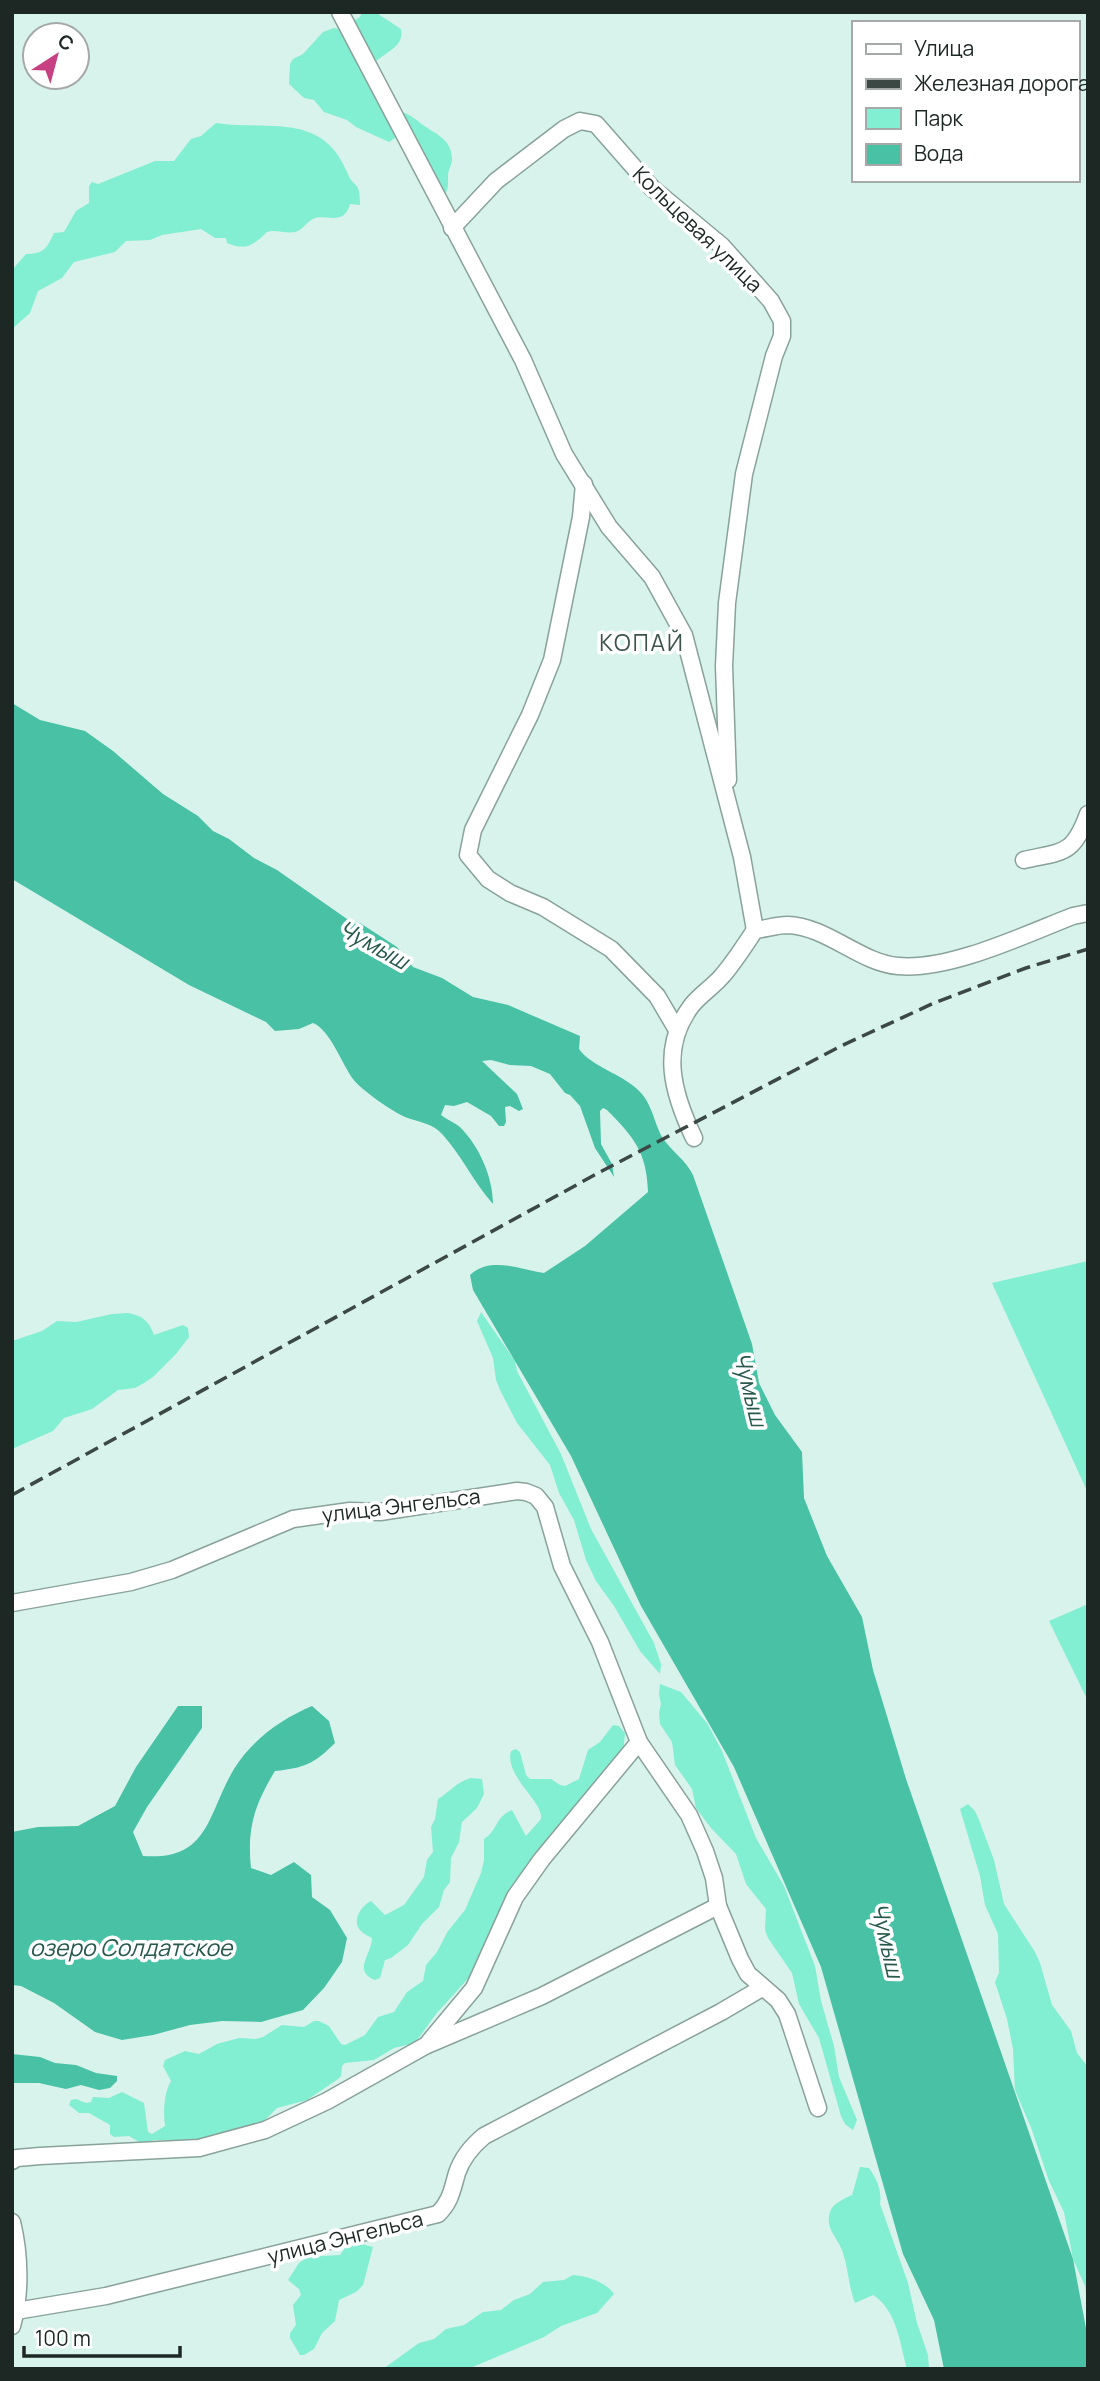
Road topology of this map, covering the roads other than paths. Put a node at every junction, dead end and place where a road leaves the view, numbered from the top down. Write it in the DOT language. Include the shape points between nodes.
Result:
graph roads {
  1 [pos="340,12"];
  2 [pos="452,228"];
  3 [pos="584,484"];
  4 [pos="729,808"];
  5 [pos="1088,814"];
  6 [pos="1024,859"];
  7 [pos="1088,913"];
  8 [pos="755,930"];
  9 [pos="677,1030"];
  10 [pos="694,1138"];
  11 [pos="12,1603"];
  12 [pos="639,1742"];
  13 [pos="718,1906"];
  14 [pos="762,1988"];
  15 [pos="425,2046"];
  16 [pos="818,2108"];
  17 [pos="12,2161"];
  18 [pos="12,2222"];
  19 [pos="14,2319"];
  1 -- 2 [label="street"];
  2 -- 3 [label="street, Кольцевая улица" via="523,360 564,454"];
  2 -- 4 [label="street, Кольцевая улица" via="496,181 564,129 580,121 596,124 652,188 722,246 771,301 782,321 782,336 744,474 727,603 724,666"];
  3 -- 4 [label="street, Кольцевая улица" via="609,527 652,577 684,635"];
  3 -- 9 [label="street" via="552,660 473,830 468,855 488,879 611,948 657,996"];
  4 -- 8 [label="street, Кольцевая улица"];
  5 -- 6 [label="street" via="1070,847"];
  7 -- 8 [label="street" via="927,965 896,966 816,931 787,925"];
  8 -- 9 [label="street" via="723,975 692,1005"];
  9 -- 10 [label="street" via="672,1051 674,1087"];
  11 -- 12 [label="street, улица Энгельса" via="131,1583 293,1519 526,1492 545,1507 562,1566 600,1643"];
  12 -- 13 [label="street, улица Энгельса" via="689,1815 714,1878"];
  12 -- 15 [label="street" via="535,1868 515,1898 474,1988"];
  13 -- 14 [label="street, улица Энгельса" via="748,1974"];
  13 -- 15 [label="street" via="542,1996"];
  14 -- 16 [label="street, улица Энгельса" via="787,2014"];
  14 -- 19 [label="street, улица Энгельса" via="484,2136 468,2153 452,2198 438,2214"];
  15 -- 17 [label="street" via="327,2101 235,2140 199,2148"];
  18 -- 19 [label="street" via="18,2273"];
}
